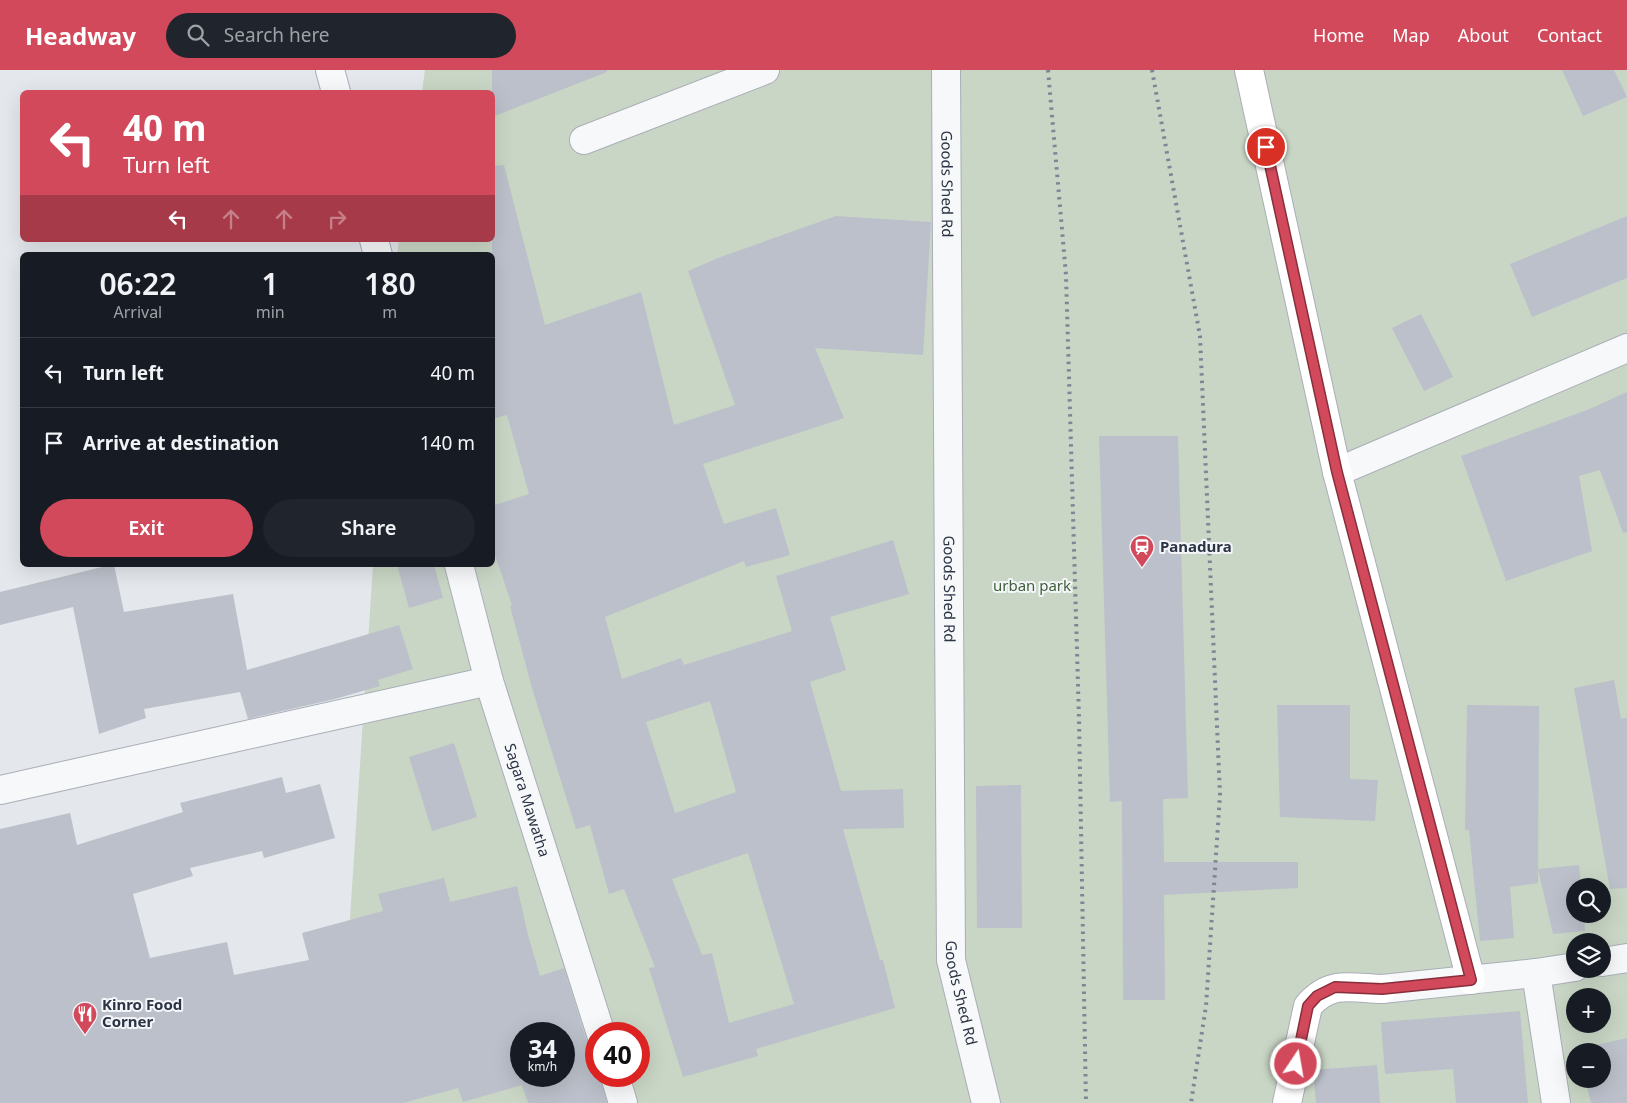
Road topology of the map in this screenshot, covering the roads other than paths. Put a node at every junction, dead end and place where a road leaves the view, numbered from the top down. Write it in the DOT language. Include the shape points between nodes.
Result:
graph roads {
  1 [pos="330,70"];
  2 [pos="765,70"];
  3 [pos="946,70"];
  4 [pos="1250,70"];
  5 [pos="335,90"];
  6 [pos="584,140"];
  7 [pos="1627,348"];
  8 [pos="1337,472"];
  9 [pos="460,567"];
  10 [pos="489,681"];
  11 [pos="0,790"];
  12 [pos="1627,958"];
  13 [pos="1611,961"];
  14 [pos="1566,968"];
  15 [pos="1536,973"];
  16 [pos="1471,980"];
  17 [pos="597,1022"];
  18 [pos="619,1087"];
  19 [pos="624,1103"];
  20 [pos="986,1103"];
  21 [pos="1287,1103"];
  22 [pos="1556,1103"];
  1 -- 5 [label="street"];
  2 -- 6 [label="street"];
  3 -- 20 [label="street, Goods Shed Rd" via="951,960"];
  4 -- 8 [label="street"];
  7 -- 8 [label="street"];
  8 -- 16 [label="street"];
  9 -- 10 [label="street, Sagara Mawatha"];
  10 -- 11 [label="street"];
  10 -- 17 [label="street, Sagara Mawatha"];
  12 -- 13 [label="street"];
  14 -- 15 [label="street"];
  15 -- 16 [label="street"];
  15 -- 22 [label="street"];
  16 -- 21 [label="street" via="1382,989 1335,987 1317,996 1308,1006"];
  18 -- 19 [label="street"];
}
